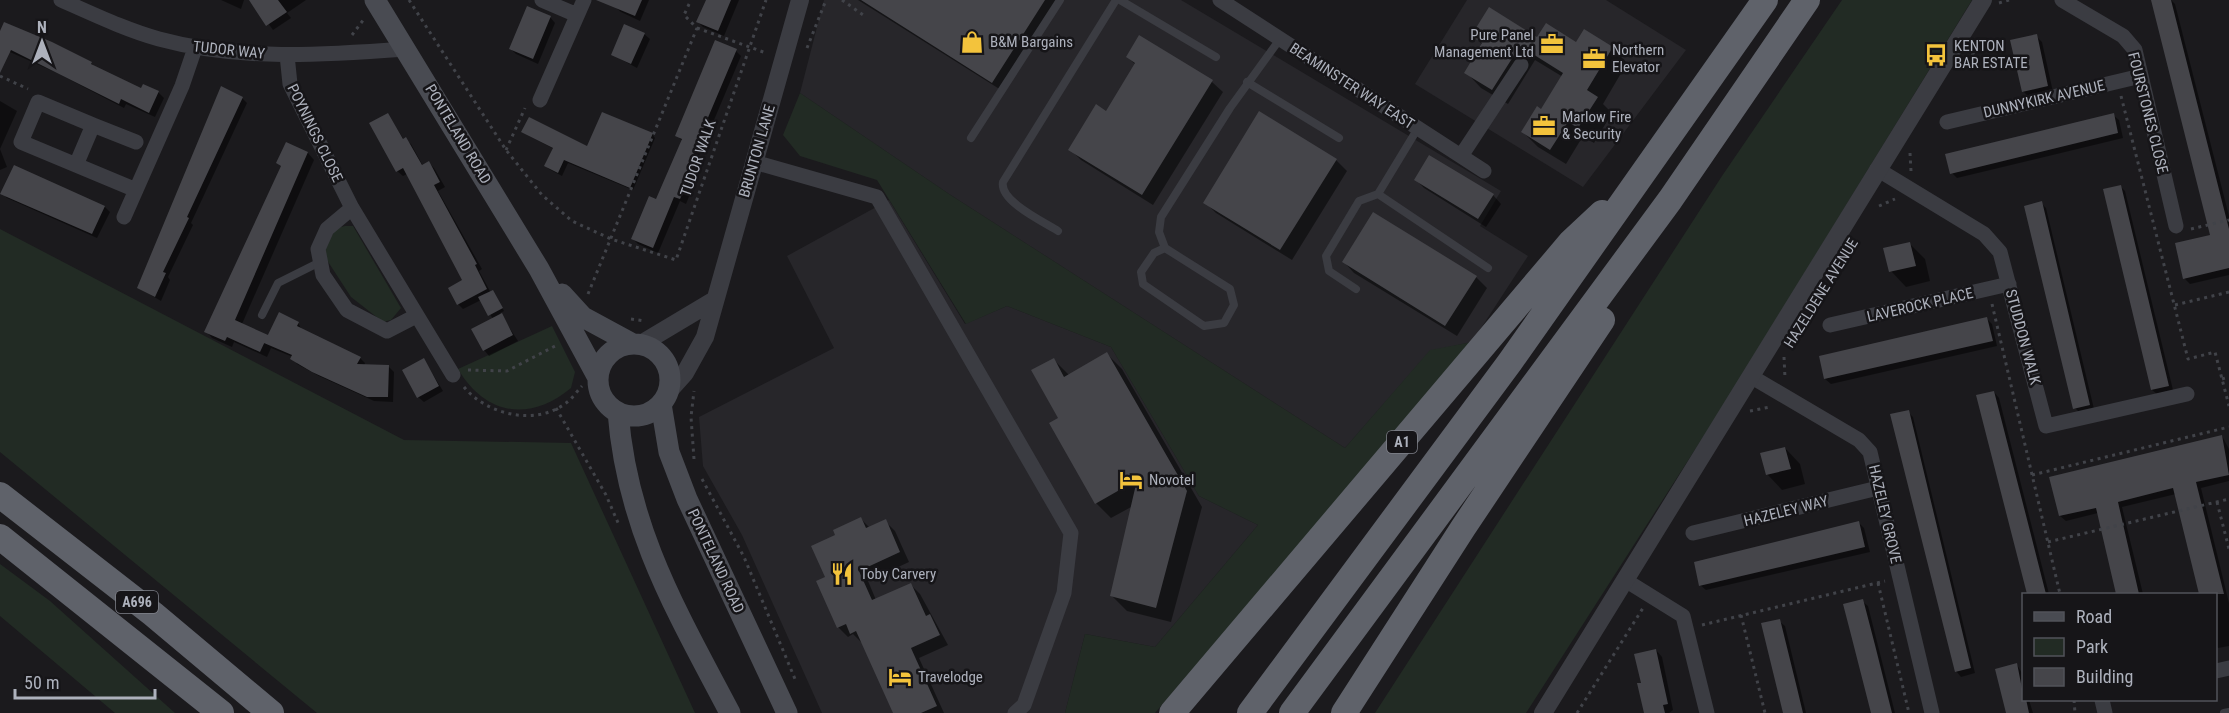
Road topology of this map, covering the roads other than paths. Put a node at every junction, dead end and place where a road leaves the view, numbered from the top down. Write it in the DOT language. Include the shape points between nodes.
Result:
graph roads {
  1 [pos="63,0"];
  2 [pos="375,0"];
  3 [pos="542,0"];
  4 [pos="584,0"];
  5 [pos="800,0"];
  6 [pos="1060,0"];
  7 [pos="1118,0"];
  8 [pos="1220,0"];
  9 [pos="1765,0"];
  10 [pos="1807,0"];
  11 [pos="2062,0"];
  12 [pos="1990,2"];
  13 [pos="577,15"];
  14 [pos="1280,39"];
  15 [pos="195,48"];
  16 [pos="405,49"];
  17 [pos="287,55"];
  18 [pos="1216,57"];
  19 [pos="1521,65"];
  20 [pos="2141,76"];
  21 [pos="1247,82"];
  22 [pos="540,100"];
  23 [pos="1947,122"];
  24 [pos="93,125"];
  25 [pos="1418,128"];
  26 [pos="971,138"];
  27 [pos="1339,138"];
  28 [pos="136,142"];
  29 [pos="1461,156"];
  30 [pos="754,162"];
  31 [pos="76,165"];
  32 [pos="1877,169"];
  33 [pos="1484,171"];
  34 [pos="1640,179"];
  35 [pos="136,190"];
  36 [pos="1378,194"];
  37 [pos="1670,200"];
  38 [pos="352,208"];
  39 [pos="124,217"];
  40 [pos="2176,226"];
  41 [pos="1058,231"];
  42 [pos="1165,249"];
  43 [pos="320,262"];
  44 [pos="1488,268"];
  45 [pos="539,269"];
  46 [pos="2009,284"];
  47 [pos="1356,289"];
  48 [pos="713,301"];
  49 [pos="262,315"];
  50 [pos="416,315"];
  51 [pos="1830,325"];
  52 [pos="636,343"];
  53 [pos="594,371"];
  54 [pos="453,375"];
  55 [pos="1752,377"];
  56 [pos="2187,394"];
  57 [pos="664,398"];
  58 [pos="618,412"];
  59 [pos="1878,488"];
  60 [pos="0,495"];
  61 [pos="1693,533"];
  62 [pos="0,537"];
  63 [pos="1625,580"];
  64 [pos="2229,712"];
  65 [pos="221,713"];
  66 [pos="271,713"];
  67 [pos="730,713"];
  68 [pos="787,713"];
  69 [pos="1015,713"];
  70 [pos="1172,713"];
  71 [pos="1251,713"];
  72 [pos="1292,713"];
  73 [pos="1344,713"];
  74 [pos="1543,713"];
  75 [pos="1707,713"];
  76 [pos="1932,713"];
  77 [pos="2224,713"];
  1 -- 15 [label="street, TUDOR WAY" via="158,39"];
  2 -- 16 [label="main road, PONTELAND ROAD"];
  3 -- 13 [label="street"];
  4 -- 13 [label="street"];
  5 -- 30 [label="street, BRUNTON LANE"];
  6 -- 26 [label="lane"];
  7 -- 18 [label="lane"];
  7 -- 41 [label="lane" via="1002,188 1007,198"];
  8 -- 14 [label="street, BEAMINSTER WAY EAST"];
  9 -- 34 [label="highway, A1"];
  10 -- 37 [label="highway"];
  11 -- 20 [label="street, FOURSTONES CLOSE" via="2123,36 2135,50"];
  12 -- 32 [label="street, HAZELDENE AVENUE"];
  13 -- 22 [label="street"];
  14 -- 21 [label="lane"];
  14 -- 25 [label="street, BEAMINSTER WAY EAST"];
  15 -- 17 [label="street, TUDOR WAY"];
  15 -- 35 [label="street"];
  16 -- 17 [label="street, TUDOR WAY"];
  16 -- 45 [label="main road, PONTELAND ROAD"];
  17 -- 38 [label="street, POYNINGS CLOSE" via="290,84"];
  19 -- 29 [label="street"];
  20 -- 23 [label="street, DUNNYKIRK AVENUE"];
  20 -- 40 [label="street, FOURSTONES CLOSE"];
  21 -- 27 [label="lane"];
  21 -- 42 [label="lane" via="1161,217 1159,232"];
  24 -- 28 [label="street"];
  24 -- 31 [label="street"];
  24 -- 31 [label="street" via="38,102 25,132 21,142"];
  25 -- 29 [label="street, BEAMINSTER WAY EAST"];
  25 -- 36 [label="lane"];
  29 -- 33 [label="street, BEAMINSTER WAY EAST"];
  30 -- 48 [label="street, BRUNTON LANE"];
  30 -- 69 [label="street" via="877,197 1071,533 1064,593 1024,705"];
  31 -- 35 [label="street"];
  32 -- 46 [label="street, STUDDON WALK" via="1984,234 2000,252"];
  32 -- 55 [label="street, HAZELDENE AVENUE"];
  34 -- 70 [label="highway, A1" via="1571,242"];
  34 -- 71 [label="highway, A1"];
  35 -- 39 [label="street"];
  36 -- 44 [label="lane"];
  36 -- 47 [label="lane" via="1359,201 1326,256 1329,271"];
  37 -- 72 [label="highway"];
  37 -- 73 [label="highway" via="1636,269"];
  38 -- 43 [label="street" via="327,230 318,249"];
  38 -- 50 [label="street, POYNINGS CLOSE"];
  42 -- 42 [label="lane" via="1154,253 1141,273 1143,284 1204,326 1224,323 1234,305 1230,289"];
  43 -- 49 [label="lane" via="278,283"];
  43 -- 50 [label="street" via="322,275 347,310 387,331"];
  45 -- 52 [label="main road, PONTELAND ROAD" via="583,317"];
  45 -- 53 [label="main road, PONTELAND ROAD"];
  46 -- 51 [label="street, LAVEROCK PLACE"];
  46 -- 56 [label="street, STUDDON WALK" via="2046,426"];
  48 -- 52 [label="street"];
  48 -- 57 [label="street, BRUNTON LANE" via="705,337 685,373"];
  50 -- 54 [label="street, POYNINGS CLOSE"];
  52 -- 53 [label="main road" via="615,348"];
  52 -- 57 [label="main road" via="663,358 670,374"];
  53 -- 58 [label="main road" via="606,404"];
  55 -- 59 [label="street, HAZELEY GROVE" via="1859,440 1870,452"];
  55 -- 63 [label="street, HAZELDENE AVENUE"];
  57 -- 58 [label="main road" via="648,413"];
  57 -- 68 [label="main road, PONTELAND ROAD" via="669,452 687,500"];
  58 -- 67 [label="main road" via="621,456 656,569"];
  59 -- 61 [label="street, HAZELEY WAY"];
  59 -- 76 [label="street, HAZELEY GROVE"];
  60 -- 66 [label="highway, A696" via="153,614"];
  62 -- 65 [label="highway, A696"];
  63 -- 74 [label="street, HAZELDENE AVENUE"];
  63 -- 75 [label="street" via="1683,616"];
  64 -- 77 [label="lane"];
}
